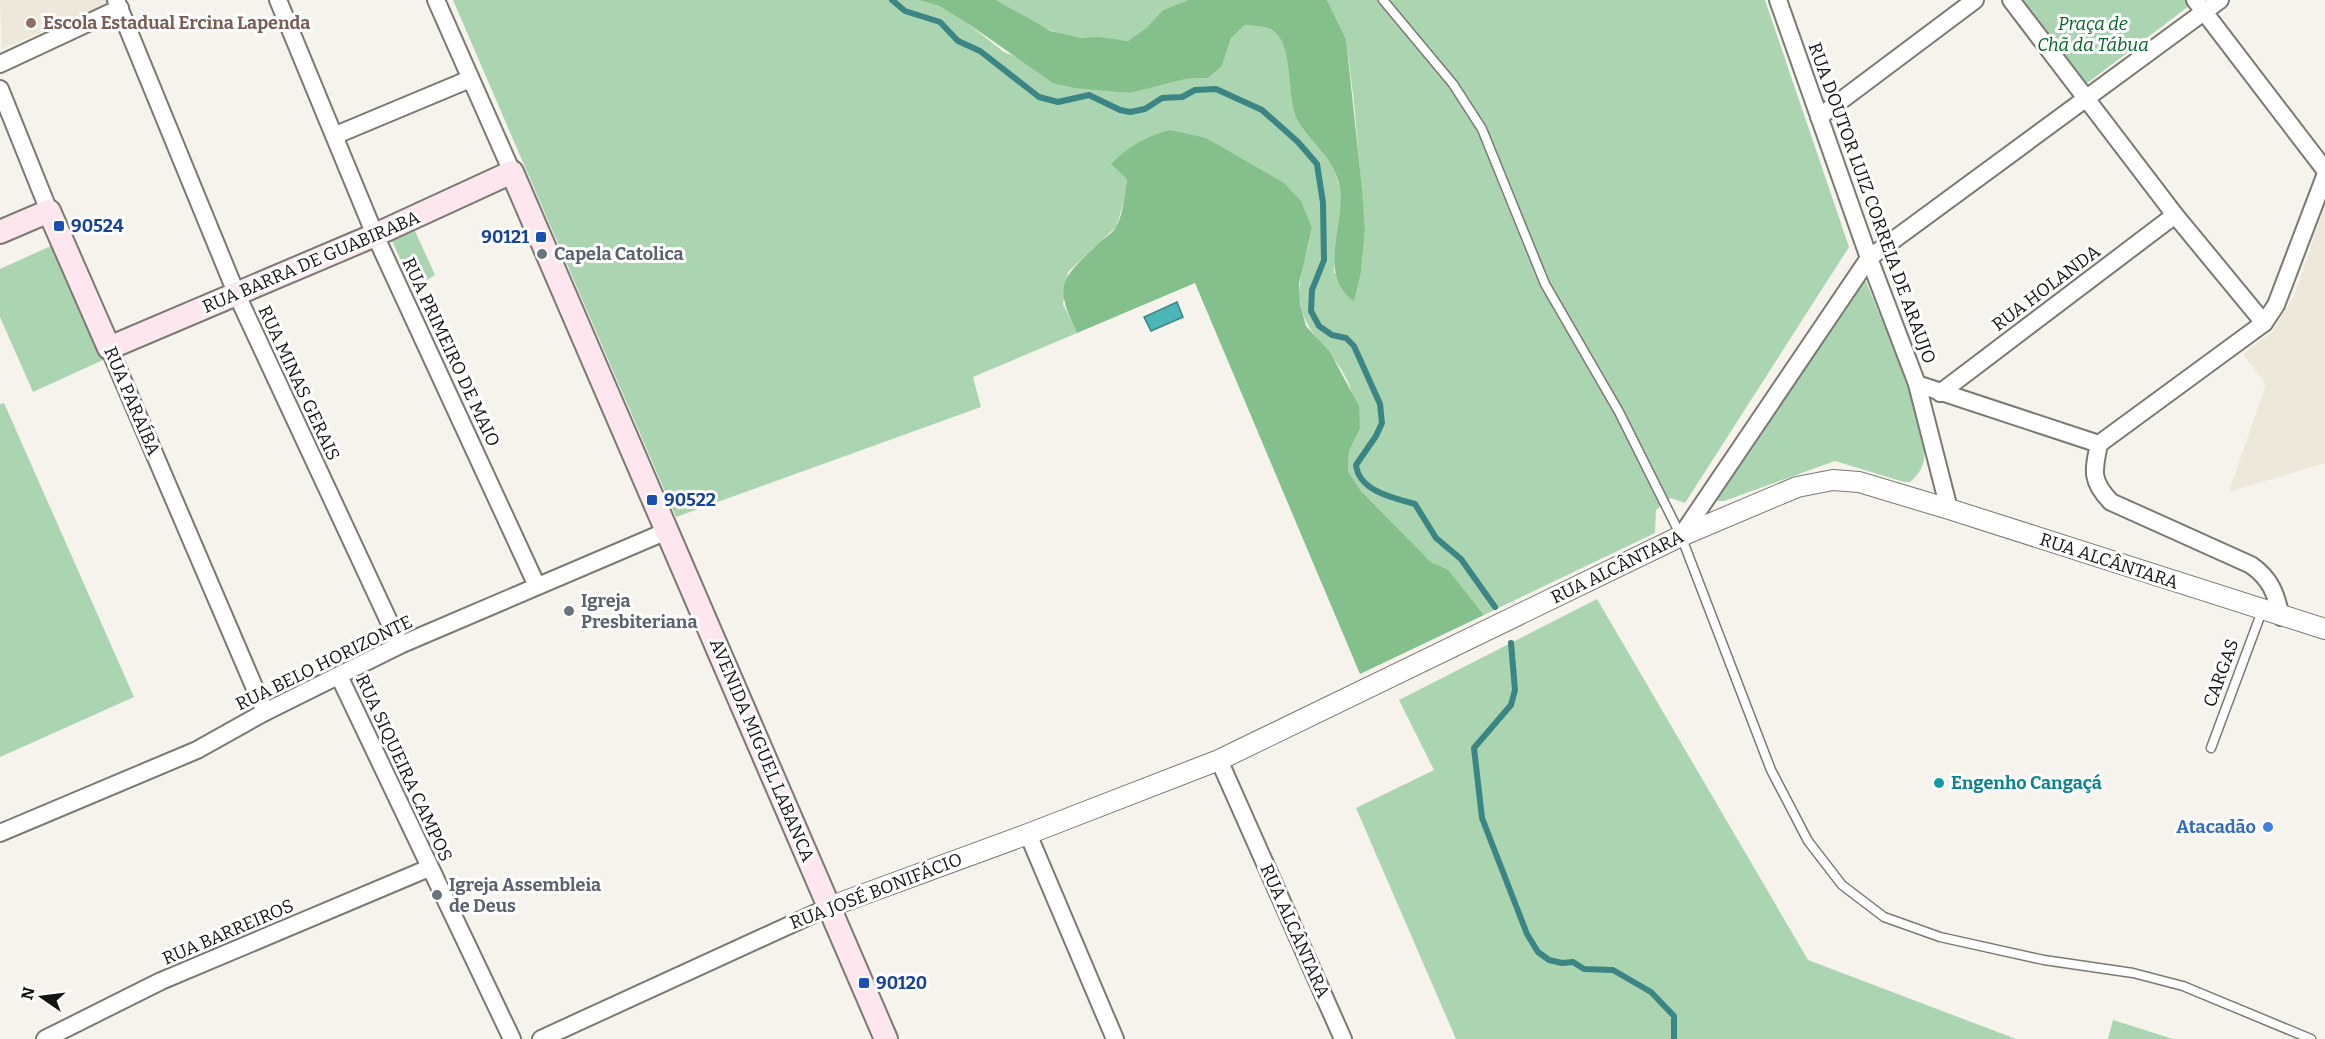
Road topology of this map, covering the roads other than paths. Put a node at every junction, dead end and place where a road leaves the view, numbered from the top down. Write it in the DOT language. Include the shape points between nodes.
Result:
graph roads {
  1 [pos="278,0"];
  2 [pos="436,0"];
  3 [pos="1383,0"];
  4 [pos="1778,0"];
  5 [pos="1975,0"];
  6 [pos="2012,0"];
  7 [pos="2220,0"];
  8 [pos="118,4"];
  9 [pos="2200,6"];
  10 [pos="0,64"];
  11 [pos="470,79"];
  12 [pos="0,89"];
  13 [pos="2088,99"];
  14 [pos="1819,117"];
  15 [pos="336,135"];
  16 [pos="2325,170"];
  17 [pos="512,172"];
  18 [pos="2325,176"];
  19 [pos="49,211"];
  20 [pos="2175,215"];
  21 [pos="0,232"];
  22 [pos="375,235"];
  23 [pos="1869,258"];
  24 [pos="237,294"];
  25 [pos="2264,323"];
  26 [pos="109,348"];
  27 [pos="1917,384"];
  28 [pos="1940,393"];
  29 [pos="2099,444"];
  30 [pos="1949,509"];
  31 [pos="667,531"];
  32 [pos="1681,536"];
  33 [pos="537,586"];
  34 [pos="2262,610"];
  35 [pos="2281,617"];
  36 [pos="2325,628"];
  37 [pos="400,645"];
  38 [pos="339,676"];
  39 [pos="265,712"];
  40 [pos="2211,748"];
  41 [pos="1219,760"];
  42 [pos="0,832"];
  43 [pos="1028,834"];
  44 [pos="429,868"];
  45 [pos="829,907"];
  46 [pos="45,1039"];
  47 [pos="512,1039"];
  48 [pos="541,1039"];
  49 [pos="886,1039"];
  50 [pos="1115,1039"];
  51 [pos="1343,1039"];
  52 [pos="2311,1039"];
  1 -- 15 [label="street, RUA PRIMEIRO DE MAIO"];
  2 -- 11 [label="street, AVENIDA MIGUEL LABANCA"];
  3 -- 32 [label="lane" via="1453,84 1482,129 1545,284 1619,412"];
  4 -- 14 [label="street, RUA DOUTOR LUIZ CORREIA DE ARAUJO"];
  5 -- 14 [label="street"];
  6 -- 13 [label="street"];
  7 -- 9 [label="street"];
  8 -- 10 [label="street"];
  8 -- 24 [label="street, RUA MINAS GERAIS"];
  9 -- 13 [label="street"];
  9 -- 16 [label="street"];
  11 -- 15 [label="street"];
  11 -- 17 [label="street, AVENIDA MIGUEL LABANCA"];
  12 -- 19 [label="street, RUA PARAÍBA"];
  13 -- 20 [label="street"];
  13 -- 23 [label="street"];
  14 -- 23 [label="street, RUA DOUTOR LUIZ CORREIA DE ARAUJO"];
  15 -- 22 [label="street, RUA PRIMEIRO DE MAIO"];
  17 -- 22 [label="main road, RUA BARRA DE GUABIRABA"];
  17 -- 31 [label="main road, AVENIDA MIGUEL LABANCA"];
  18 -- 25 [label="street" via="2276,305"];
  19 -- 21 [label="main road"];
  19 -- 26 [label="main road, RUA PARAÍBA"];
  20 -- 25 [label="street"];
  20 -- 28 [label="street, RUA HOLANDA"];
  22 -- 24 [label="main road, RUA BARRA DE GUABIRABA"];
  22 -- 33 [label="street, RUA PRIMEIRO DE MAIO"];
  23 -- 27 [label="street, RUA DOUTOR LUIZ CORREIA DE ARAUJO"];
  23 -- 32 [label="street"];
  24 -- 26 [label="main road, RUA BARRA DE GUABIRABA"];
  24 -- 37 [label="street, RUA MINAS GERAIS"];
  25 -- 29 [label="street"];
  26 -- 39 [label="street, RUA PARAÍBA"];
  27 -- 28 [label="street, RUA DOUTOR LUIZ CORREIA DE ARAUJO"];
  27 -- 30 [label="street"];
  28 -- 29 [label="street, RUA DOUTOR LUIZ CORREIA DE ARAUJO"];
  29 -- 35 [label="street" via="2094,470 2098,488 2111,502 2251,565 2265,575 2275,592"];
  30 -- 32 [label="street, RUA ALCÂNTARA" via="1859,482 1833,480 1797,487"];
  30 -- 34 [label="street, RUA ALCÂNTARA"];
  31 -- 33 [label="street, RUA BELO HORIZONTE"];
  31 -- 45 [label="main road, AVENIDA MIGUEL LABANCA"];
  32 -- 41 [label="street, RUA ALCÂNTARA"];
  32 -- 52 [label="lane" via="1771,770 1808,841 1842,885 1884,917 1940,937 2183,986"];
  33 -- 37 [label="street, RUA BELO HORIZONTE"];
  34 -- 35 [label="street, RUA ALCÂNTARA"];
  34 -- 40 [label="lane, CARGAS"];
  35 -- 36 [label="street, RUA ALCÂNTARA"];
  37 -- 38 [label="street, RUA BELO HORIZONTE"];
  38 -- 39 [label="street, RUA BELO HORIZONTE"];
  38 -- 44 [label="street, RUA SIQUEIRA CAMPOS"];
  39 -- 42 [label="street, RUA BELO HORIZONTE" via="197,750"];
  41 -- 43 [label="street, RUA JOSÉ BONIFÁCIO"];
  41 -- 51 [label="street, RUA ALCÂNTARA"];
  43 -- 45 [label="street, RUA JOSÉ BONIFÁCIO"];
  43 -- 50 [label="street"];
  44 -- 46 [label="street, RUA BARREIROS" via="161,981"];
  44 -- 47 [label="street, RUA SIQUEIRA CAMPOS"];
  45 -- 48 [label="street, RUA JOSÉ BONIFÁCIO"];
  45 -- 49 [label="main road, AVENIDA MIGUEL LABANCA"];
}
